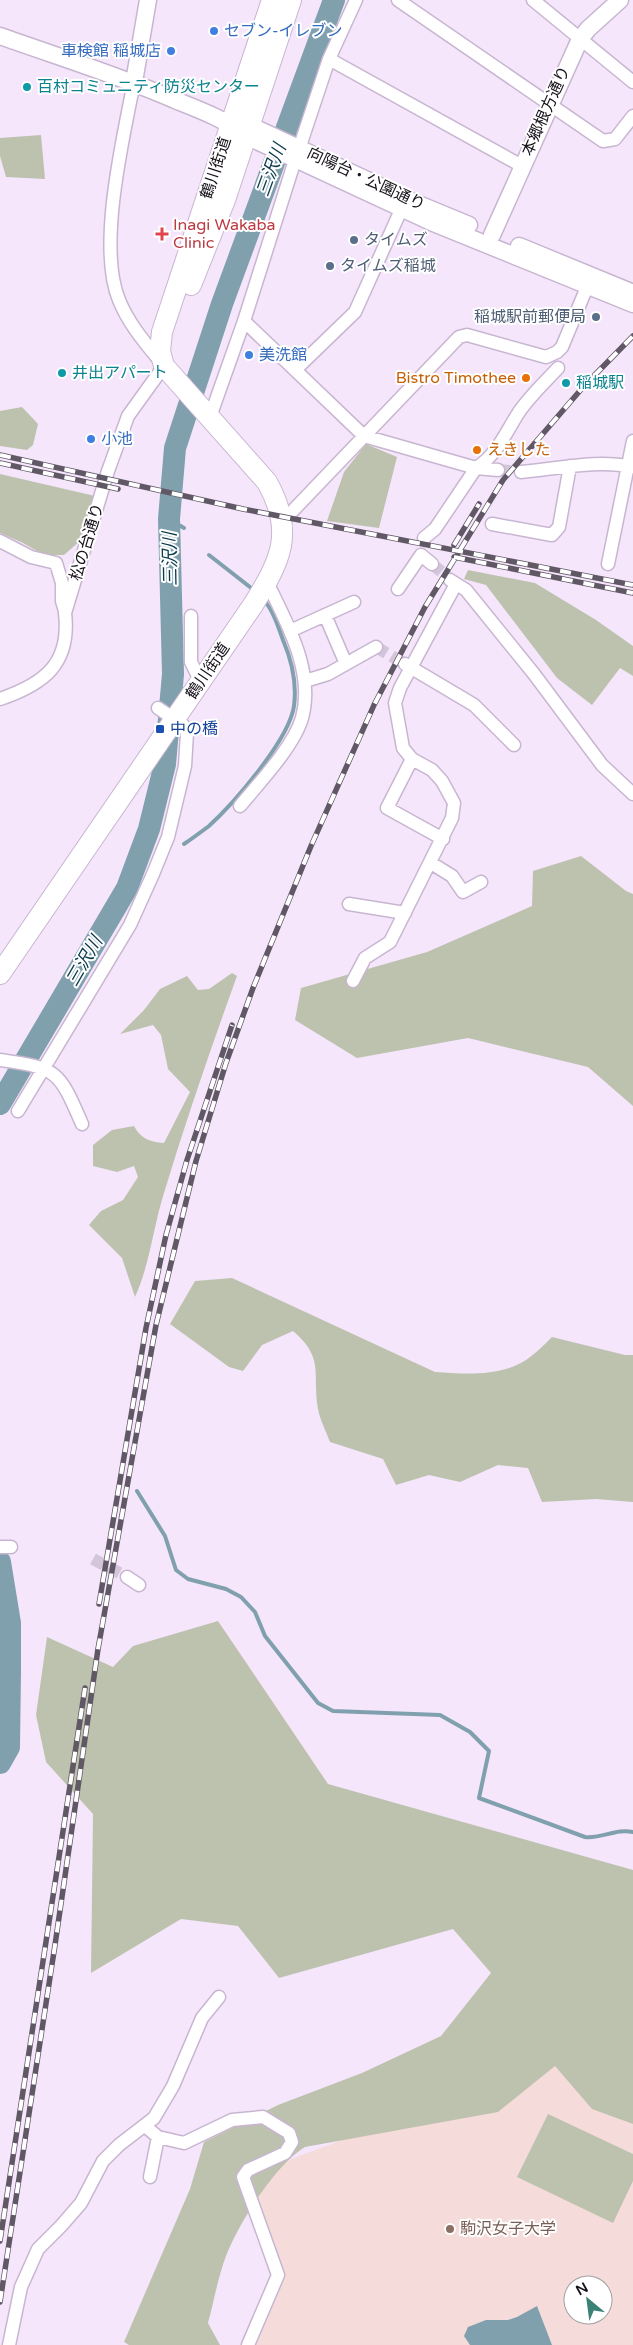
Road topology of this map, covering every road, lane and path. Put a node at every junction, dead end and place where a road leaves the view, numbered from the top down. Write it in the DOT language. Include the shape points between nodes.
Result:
graph roads {
  1 [pos="148,0"];
  2 [pos="272,0"];
  3 [pos="291,0"];
  4 [pos="356,0"];
  5 [pos="398,0"];
  6 [pos="533,0"];
  7 [pos="620,0"];
  8 [pos="0,36"];
  9 [pos="580,39"];
  10 [pos="329,59"];
  11 [pos="134,82"];
  12 [pos="633,82"];
  13 [pos="550,105"];
  14 [pos="633,116"];
  15 [pos="242,128"];
  16 [pos="293,153"];
  17 [pos="522,166"];
  18 [pos="403,203"];
  19 [pos="492,235"];
  20 [pos="588,287"];
  21 [pos="624,293"];
  22 [pos="633,304"];
  23 [pos="244,321"];
  24 [pos="164,366"];
  25 [pos="558,368"];
  26 [pos="295,370"];
  27 [pos="207,415"];
  28 [pos="364,436"];
  29 [pos="633,441"];
  30 [pos="570,466"];
  31 [pos="630,466"];
  32 [pos="476,468"];
  33 [pos="498,470"];
  34 [pos="521,472"];
  35 [pos="283,521"];
  36 [pos="492,524"];
  37 [pos="424,538"];
  38 [pos="0,541"];
  39 [pos="432,564"];
  40 [pos="608,564"];
  41 [pos="266,585"];
  42 [pos="398,589"];
  43 [pos="354,602"];
  44 [pos="65,613"];
  45 [pos="325,615"];
  46 [pos="191,616"];
  47 [pos="290,631"];
  48 [pos="376,648"];
  49 [pos="346,664"];
  50 [pos="408,666"];
  51 [pos="305,681"];
  52 [pos="201,682"];
  53 [pos="0,699"];
  54 [pos="169,716"];
  55 [pos="514,745"];
  56 [pos="412,759"];
  57 [pos="633,794"];
  58 [pos="240,806"];
  59 [pos="443,839"];
  60 [pos="431,863"];
  61 [pos="481,882"];
  62 [pos="349,904"];
  63 [pos="405,913"];
  64 [pos="0,974"];
  65 [pos="353,981"];
  66 [pos="4,1060"];
  67 [pos="42,1067"];
  68 [pos="18,1110"];
  69 [pos="82,1124"];
  70 [pos="127,1578"];
  71 [pos="139,1585"];
  72 [pos="219,1997"];
  73 [pos="145,2126"];
  74 [pos="158,2136"];
  75 [pos="150,2177"];
  76 [pos="9,2345"];
  77 [pos="248,2345"];
  1 -- 11 [label="street"];
  2 -- 15 [label="main road, 鶴川街道"];
  3 -- 15 [label="main road, 鶴川街道"];
  4 -- 10 [label="street"];
  5 -- 13 [label="street"];
  6 -- 9 [label="street"];
  7 -- 9 [label="street, 本郷根方通り"];
  8 -- 11 [label="street, 向陽台・公園通り"];
  9 -- 12 [label="street"];
  9 -- 13 [label="street, 本郷根方通り"];
  10 -- 16 [label="street"];
  10 -- 17 [label="street"];
  11 -- 15 [label="street, 向陽台・公園通り"];
  11 -- 24 [label="street" via="112,218 109,263 127,316"];
  13 -- 14 [label="street" via="603,141 615,138"];
  13 -- 17 [label="street, 本郷根方通り"];
  15 -- 16 [label="street, 向陽台・公園通り"];
  15 -- 24 [label="main road, 鶴川街道" via="162,332 160,351"];
  16 -- 18 [label="street, 向陽台・公園通り"];
  16 -- 23 [label="street"];
  17 -- 19 [label="street, 本郷根方通り"];
  18 -- 19 [label="street, 向陽台・公園通り"];
  18 -- 20 [label="street, 向陽台・公園通り"];
  18 -- 26 [label="street" via="354,312"];
  19 -- 21 [label="street, 向陽台・公園通り"];
  20 -- 21 [label="street, 向陽台・公園通り"];
  20 -- 28 [label="street" via="557,352 546,357 467,335 460,337"];
  21 -- 22 [label="street, 向陽台・公園通り"];
  23 -- 26 [label="street"];
  23 -- 27 [label="street"];
  24 -- 27 [label="main road, 鶴川街道"];
  24 -- 44 [label="street, 松の台通り" via="128,416"];
  25 -- 32 [label="street" via="519,411 501,442"];
  26 -- 28 [label="street"];
  27 -- 35 [label="main road, 鶴川街道" via="267,482"];
  28 -- 32 [label="street"];
  28 -- 35 [label="street"];
  29 -- 31 [label="street"];
  30 -- 31 [label="street"];
  30 -- 34 [label="street"];
  30 -- 36 [label="street" via="559,527 552,535"];
  31 -- 40 [label="street"];
  32 -- 33 [label="street"];
  32 -- 37 [label="street" via="435,529"];
  35 -- 41 [label="main road, 鶴川街道" via="280,554"];
  38 -- 44 [label="street" via="31,557 56,563"];
  39 -- 42 [label="street" via="421,555"];
  41 -- 47 [label="street"];
  41 -- 52 [label="main road, 鶴川街道"];
  43 -- 45 [label="street"];
  44 -- 53 [label="street, 松の台通り" via="67,626 63,650 52,670 30,687"];
  45 -- 47 [label="street"];
  45 -- 49 [label="street"];
  46 -- 52 [label="street" via="191,662"];
  47 -- 51 [label="street"];
  48 -- 49 [label="street"];
  49 -- 51 [label="street"];
  50 -- 55 [label="street" via="474,705"];
  50 -- 56 [label="street" via="395,703 403,748"];
  50 -- 57 [label="street" via="453,582 466,590 602,764"];
  51 -- 58 [label="street" via="302,717 296,730 266,775"];
  52 -- 54 [label="main road, 鶴川街道" via="188,700"];
  54 -- 64 [label="main road, 鶴川街道" via="155,748"];
  54 -- 67 [label="street" via="187,733 185,766 168,837 130,925"];
  56 -- 59 [label="street" via="432,770 454,804"];
  56 -- 59 [label="street" via="387,808"];
  59 -- 60 [label="street"];
  60 -- 61 [label="street" via="452,876 463,892"];
  60 -- 63 [label="street"];
  62 -- 63 [label="street"];
  63 -- 65 [label="street" via="390,942 365,958"];
  66 -- 67 [label="street"];
  67 -- 68 [label="street"];
  67 -- 69 [label="street" via="57,1076"];
  70 -- 71 [label="street"];
  72 -- 73 [label="street" via="202,2018 173,2086 154,2118"];
  73 -- 74 [label="street"];
  73 -- 76 [label="street" via="103,2161 81,2203 38,2249 21,2287"];
  74 -- 75 [label="street"];
  74 -- 77 [label="street" via="184,2143 232,2120 263,2117 289,2133 292,2142 285,2153 248,2170 243,2177 278,2275"];
}
